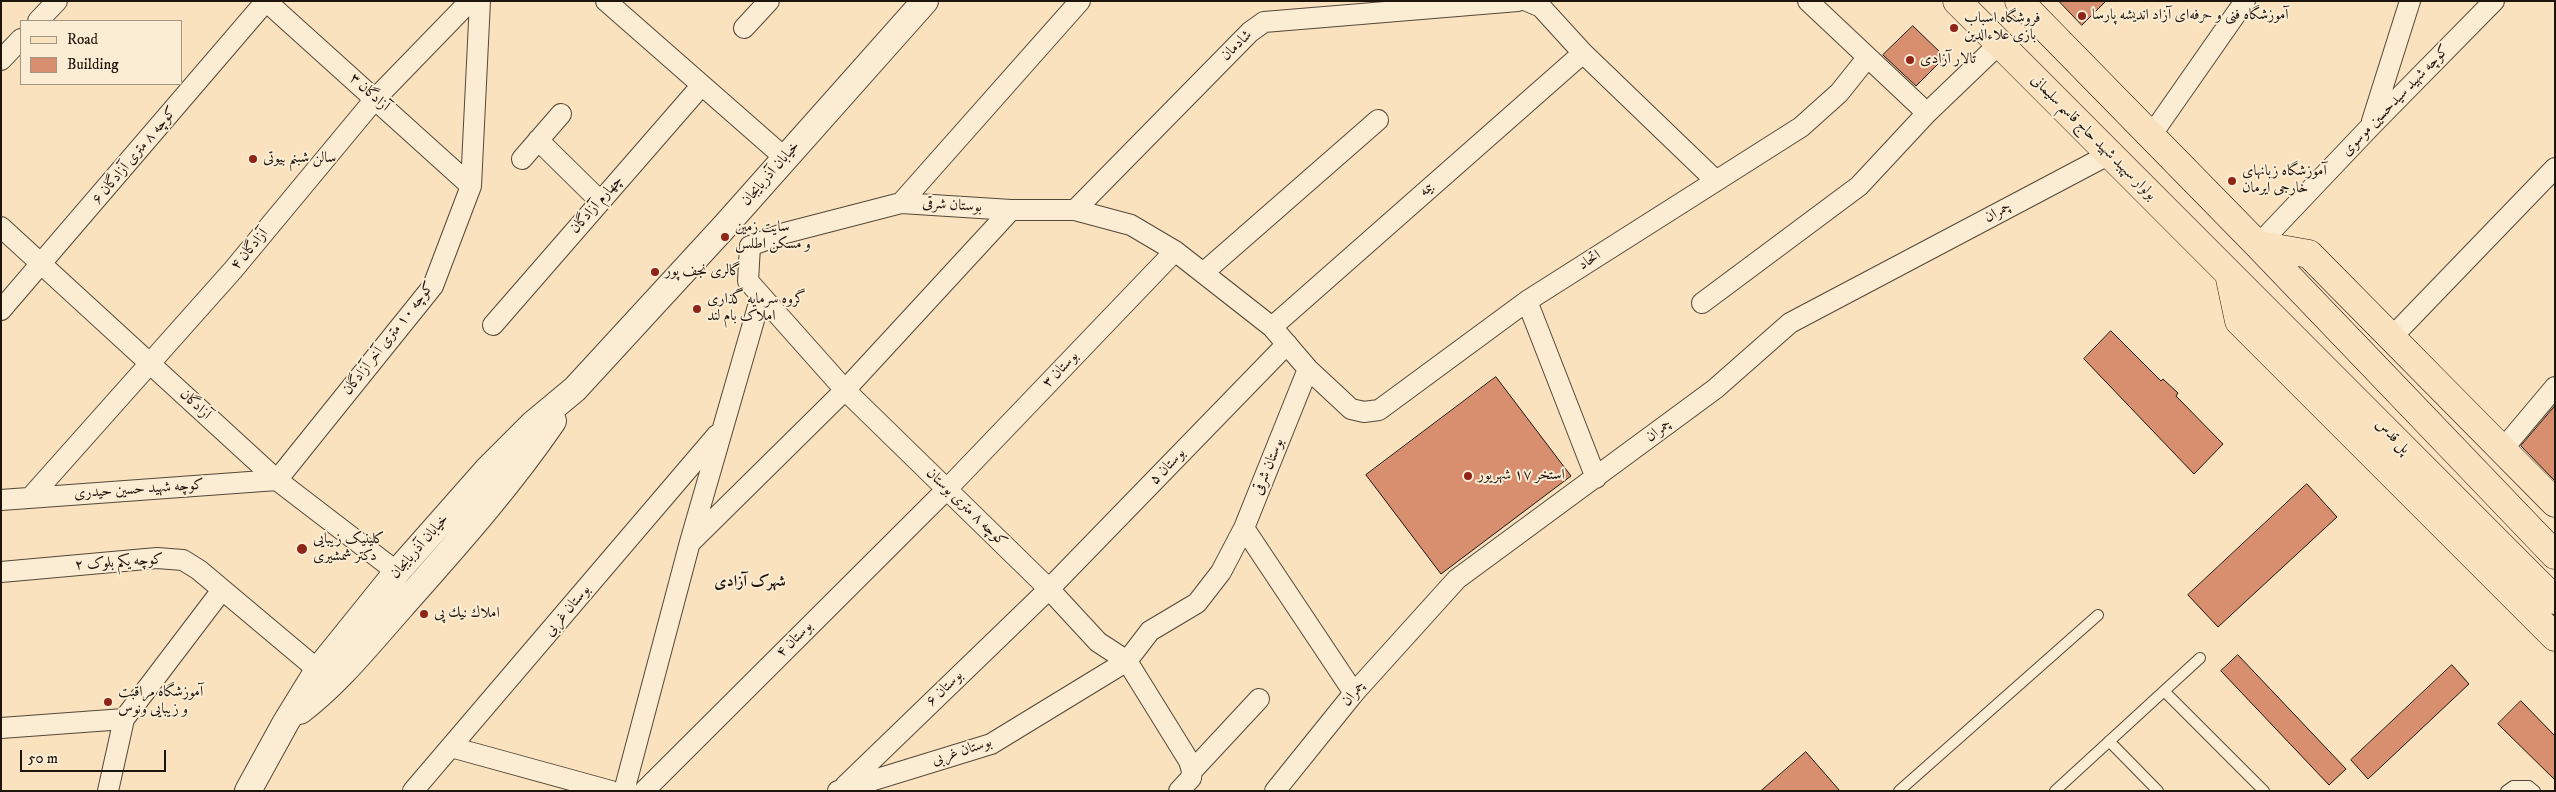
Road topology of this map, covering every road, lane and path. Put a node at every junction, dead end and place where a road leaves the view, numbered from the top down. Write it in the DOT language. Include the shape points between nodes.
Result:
graph roads {
  1 [pos="57,1"];
  2 [pos="266,1"];
  3 [pos="470,1"];
  4 [pos="480,1"];
  5 [pos="606,1"];
  6 [pos="769,1"];
  7 [pos="925,1"];
  8 [pos="1080,1"];
  9 [pos="1518,1"];
  10 [pos="1527,1"];
  11 [pos="1808,1"];
  12 [pos="1957,1"];
  13 [pos="2245,1"];
  14 [pos="2410,1"];
  15 [pos="2494,1"];
  16 [pos="2022,2"];
  17 [pos="39,20"];
  18 [pos="744,28"];
  19 [pos="20,40"];
  20 [pos="1999,44"];
  21 [pos="1583,53"];
  22 [pos="1867,58"];
  23 [pos="1,60"];
  24 [pos="701,86"];
  25 [pos="375,99"];
  26 [pos="1927,113"];
  27 [pos="561,114"];
  28 [pos="1378,120"];
  29 [pos="2371,126"];
  30 [pos="2150,137"];
  31 [pos="538,140"];
  32 [pos="2108,155"];
  33 [pos="786,158"];
  34 [pos="522,159"];
  35 [pos="2555,168"];
  36 [pos="1715,180"];
  37 [pos="471,186"];
  38 [pos="600,201"];
  39 [pos="901,203"];
  40 [pos="1011,210"];
  41 [pos="1074,210"];
  42 [pos="725,226"];
  43 [pos="1,227"];
  44 [pos="2258,245"];
  45 [pos="750,246"];
  46 [pos="1174,251"];
  47 [pos="42,264"];
  48 [pos="1203,273"];
  49 [pos="2229,274"];
  50 [pos="761,296"];
  51 [pos="1527,301"];
  52 [pos="1702,303"];
  53 [pos="1,310"];
  54 [pos="493,326"];
  55 [pos="1272,327"];
  56 [pos="2391,338"];
  57 [pos="1287,344"];
  58 [pos="150,364"];
  59 [pos="1308,370"];
  60 [pos="2555,387"];
  61 [pos="575,389"];
  62 [pos="845,390"];
  63 [pos="722,430"];
  64 [pos="2502,450"];
  65 [pos="1596,478"];
  66 [pos="277,480"];
  67 [pos="947,489"];
  68 [pos="30,498"];
  69 [pos="1,500"];
  70 [pos="2555,503"];
  71 [pos="1244,528"];
  72 [pos="690,542"];
  73 [pos="2555,555"];
  74 [pos="1,572"];
  75 [pos="397,572"];
  76 [pos="1049,589"];
  77 [pos="222,590"];
  78 [pos="2555,600"];
  79 [pos="2098,616"];
  80 [pos="2555,637"];
  81 [pos="2200,658"];
  82 [pos="1127,661"];
  83 [pos="318,670"];
  84 [pos="2164,691"];
  85 [pos="1354,693"];
  86 [pos="1259,699"];
  87 [pos="124,719"];
  88 [pos="286,722"];
  89 [pos="1,728"];
  90 [pos="2109,740"];
  91 [pos="451,747"];
  92 [pos="1192,770"];
  93 [pos="840,790"];
  94 [pos="108,791"];
  95 [pos="248,791"];
  96 [pos="413,791"];
  97 [pos="611,791"];
  98 [pos="624,791"];
  99 [pos="644,791"];
  100 [pos="1179,791"];
  101 [pos="1275,791"];
  102 [pos="1899,791"];
  103 [pos="2055,791"];
  104 [pos="2158,791"];
  105 [pos="2264,791"];
  106 [pos="2506,791"];
  107 [pos="2535,791"];
  1 -- 17 [label="street"];
  2 -- 25 [label="street, آزادگان ۳"];
  2 -- 47 [label="street, کوچه ۸ متری آزادگان ۶"];
  3 -- 25 [label="street, آزادگان ۴"];
  4 -- 37 [label="street, کوچه ۱۰ متری آخر آزادگان"];
  5 -- 24 [label="street"];
  6 -- 18 [label="street"];
  7 -- 33 [label="street, خیابان آذربایجان"];
  8 -- 39 [label="street"];
  9 -- 41 [label="street, شادمان" via="1264,22 1250,32"];
  10 -- 21 [label="street" via="1541,7"];
  11 -- 22 [label="street"];
  12 -- 20 [label="main road, بولوار سپهبد شهید حاج قاسم سلیمانی"];
  13 -- 30 [label="street"];
  14 -- 29 [label="street"];
  15 -- 29 [label="street, کوچه شهید سیدحسین موسوی"];
  16 -- 30 [label="main road"];
  19 -- 23 [label="street"];
  20 -- 26 [label="street"];
  20 -- 32 [label="main road, بولوار سپهبد شهید حاج قاسم سلیمانی" via="2070,112"];
  21 -- 36 [label="street"];
  21 -- 55 [label="street, بیمه"];
  22 -- 26 [label="street"];
  22 -- 36 [label="street, اتحاد" via="1839,93 1801,127"];
  24 -- 33 [label="street"];
  24 -- 38 [label="street, چهارم آزادگان"];
  25 -- 37 [label="street, آزادگان ۳"];
  25 -- 58 [label="street, آزادگان ۴"];
  26 -- 52 [label="street" via="1859,186"];
  27 -- 31 [label="street"];
  28 -- 48 [label="street"];
  29 -- 44 [label="street, کوچه شهید سیدحسین موسوی"];
  30 -- 44 [label="main road"];
  31 -- 34 [label="street"];
  31 -- 38 [label="street"];
  32 -- 49 [label="main road, بولوار سپهبد شهید حاج قاسم سلیمانی"];
  32 -- 65 [label="street, چمران" via="1790,323 1715,389"];
  33 -- 42 [label="street, خیابان آذربایجان"];
  35 -- 56 [label="street"];
  36 -- 51 [label="street, اتحاد"];
  37 -- 66 [label="street, کوچه ۱۰ متری آخر آزادگان" via="433,286"];
  38 -- 54 [label="street, چهارم آزادگان"];
  39 -- 40 [label="street, بوستان شرقی"];
  39 -- 45 [label="street, بوستان شرقی" via="786,233"];
  40 -- 41 [label="street, بوستان شرقی"];
  40 -- 62 [label="street"];
  41 -- 46 [label="street, بوستان شرقی" via="1131,225"];
  42 -- 45 [label="street"];
  42 -- 61 [label="street, خیابان آذربایجان"];
  43 -- 47 [label="street, آزادگان"];
  44 -- 56 [label="main road" via="2309,254"];
  44 -- 73 [label="main road"];
  45 -- 50 [label="street, کوچه ۸ متری بوستان" via="748,282"];
  46 -- 48 [label="street, بوستان شرقی"];
  46 -- 67 [label="street, بوستان ۳"];
  47 -- 53 [label="street, کوچه ۸ متری آزادگان ۶"];
  47 -- 58 [label="street, آزادگان"];
  48 -- 55 [label="street, بوستان شرقی"];
  49 -- 78 [label="main road, پل قدس"];
  49 -- 80 [label="main road" via="2239,321"];
  50 -- 62 [label="street, کوچه ۸ متری بوستان"];
  50 -- 63 [label="street, بوستان غربی"];
  51 -- 59 [label="street, اتحاد" via="1379,410 1364,412 1351,408"];
  51 -- 65 [label="street"];
  55 -- 57 [label="street, بوستان شرقی"];
  56 -- 64 [label="main road"];
  57 -- 59 [label="street, بوستان شرقی"];
  57 -- 76 [label="street, بوستان ۵"];
  58 -- 66 [label="street, آزادگان"];
  58 -- 68 [label="street, آزادگان ۴"];
  59 -- 71 [label="street, بوستان شرقی"];
  60 -- 64 [label="street"];
  61 -- 75 [label="street, خیابان آذربایجان" via="533,424 493,464"];
  61 -- 88 [label="street, خیابان آذربایجان" via="530,455 453,548 326,691"];
  62 -- 67 [label="street, کوچه ۸ متری بوستان"];
  62 -- 72 [label="street"];
  63 -- 72 [label="street, بوستان غربی"];
  63 -- 91 [label="street, بوستان غربی"];
  64 -- 70 [label="main road"];
  65 -- 85 [label="street, چمران" via="1458,579"];
  66 -- 68 [label="street, کوچه شهید حسین حیدری"];
  66 -- 75 [label="street, آزادگان"];
  67 -- 76 [label="street, کوچه ۸ متری بوستان"];
  67 -- 99 [label="street, بوستان ۴"];
  68 -- 69 [label="street, کوچه شهید حسین حیدری"];
  71 -- 82 [label="street, بوستان شرقی" via="1221,572 1197,603 1150,631"];
  71 -- 85 [label="street"];
  72 -- 98 [label="street, بوستان غربی"];
  74 -- 77 [label="street, کوچه یکم بلوک ۲" via="157,558 182,560"];
  75 -- 83 [label="street, خیابان آذربایجان"];
  76 -- 82 [label="street, کوچه ۸ متری بوستان" via="1098,642"];
  76 -- 93 [label="street, بوستان ۶"];
  77 -- 83 [label="street, کوچه یکم بلوک ۲"];
  77 -- 87 [label="street"];
  79 -- 102 [label="lane"];
  81 -- 84 [label="lane"];
  82 -- 92 [label="street, کوچه ۸ متری بوستان"];
  82 -- 93 [label="street, بوستان غربی" via="991,744"];
  83 -- 88 [label="street, خیابان آذربایجان"];
  84 -- 90 [label="lane"];
  84 -- 105 [label="lane"];
  85 -- 101 [label="street, چمران"];
  86 -- 92 [label="street"];
  87 -- 89 [label="street"];
  87 -- 94 [label="street"];
  88 -- 95 [label="street, خیابان آذربایجان"];
  90 -- 103 [label="lane"];
  90 -- 104 [label="lane"];
  91 -- 96 [label="street, بوستان غربی"];
  91 -- 97 [label="street"];
  92 -- 100 [label="street" via="1191,778"];
  106 -- 107 [label="lane" via="2513,786 2529,786"];
}
